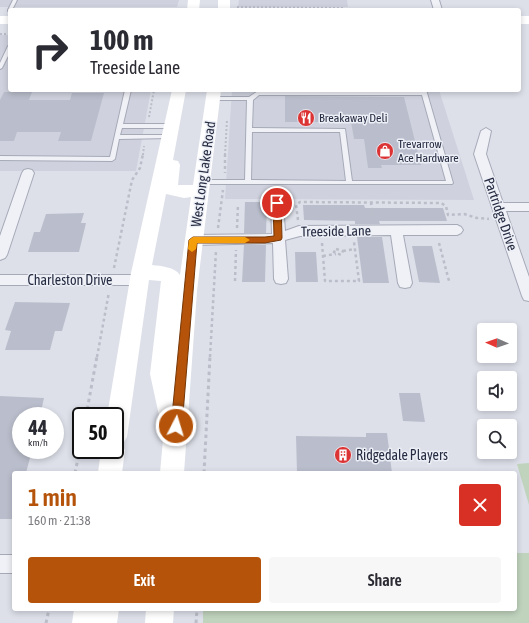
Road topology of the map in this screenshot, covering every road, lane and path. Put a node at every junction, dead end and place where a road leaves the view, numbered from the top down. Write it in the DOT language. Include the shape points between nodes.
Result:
graph roads {
  1 [pos="8,48"];
  2 [pos="0,68"];
  3 [pos="128,92"];
  4 [pos="154,92"];
  5 [pos="179,92"];
  6 [pos="186,92"];
  7 [pos="423,92"];
  8 [pos="211,93"];
  9 [pos="250,99"];
  10 [pos="227,118"];
  11 [pos="148,122"];
  12 [pos="120,126"];
  13 [pos="249,130"];
  14 [pos="486,131"];
  15 [pos="170,132"];
  16 [pos="117,137"];
  17 [pos="145,140"];
  18 [pos="0,158"];
  19 [pos="28,173"];
  20 [pos="225,176"];
  21 [pos="248,181"];
  22 [pos="349,182"];
  23 [pos="201,186"];
  24 [pos="224,186"];
  25 [pos="371,202"];
  26 [pos="277,203"];
  27 [pos="238,204"];
  28 [pos="499,207"];
  29 [pos="529,207"];
  30 [pos="493,219"];
  31 [pos="298,225"];
  32 [pos="374,225"];
  33 [pos="396,230"];
  34 [pos="457,230"];
  35 [pos="218,232"];
  36 [pos="236,234"];
  37 [pos="278,238"];
  38 [pos="438,238"];
  39 [pos="322,239"];
  40 [pos="353,239"];
  41 [pos="193,240"];
  42 [pos="217,248"];
  43 [pos="354,249"];
  44 [pos="236,250"];
  45 [pos="343,251"];
  46 [pos="336,254"];
  47 [pos="0,255"];
  48 [pos="323,256"];
  49 [pos="114,272"];
  50 [pos="140,277"];
  51 [pos="281,279"];
  52 [pos="0,280"];
  53 [pos="235,281"];
  54 [pos="449,281"];
  55 [pos="405,283"];
  56 [pos="110,289"];
  57 [pos="529,296"];
  58 [pos="88,407"];
  59 [pos="120,407"];
  60 [pos="175,442"];
  61 [pos="78,459"];
  62 [pos="112,459"];
  63 [pos="75,471"];
  64 [pos="110,471"];
  65 [pos="172,471"];
  66 [pos="204,471"];
  67 [pos="0,564"];
  68 [pos="12,564"];
  69 [pos="49,611"];
  70 [pos="88,611"];
  71 [pos="105,611"];
  72 [pos="160,611"];
  73 [pos="197,611"];
  74 [pos="46,623"];
  75 [pos="86,623"];
  76 [pos="103,623"];
  77 [pos="159,623"];
  78 [pos="196,623"];
  1 -- 2 [label="lane"];
  3 -- 12 [label="lane"];
  4 -- 11 [label="path"];
  5 -- 15 [label="main road"];
  6 -- 23 [label="main road" via="169,185 171,190 177,192"];
  7 -- 9 [label="lane" via="258,93"];
  7 -- 22 [label="lane" via="450,183"];
  8 -- 9 [label="lane"];
  8 -- 23 [label="main road, West Long Lake Road" via="210,127"];
  9 -- 13 [label="lane"];
  10 -- 20 [label="path"];
  12 -- 15 [label="lane"];
  12 -- 16 [label="lane"];
  13 -- 21 [label="lane"];
  13 -- 22 [label="lane" via="343,130"];
  14 -- 28 [label="street, Partridge Drive" via="480,154"];
  15 -- 16 [label="lane"];
  15 -- 50 [label="main road"];
  16 -- 18 [label="lane" via="112,159"];
  17 -- 49 [label="path" via="141,166 132,180"];
  19 -- 47 [label="street"];
  21 -- 22 [label="lane"];
  21 -- 23 [label="lane"];
  23 -- 41 [label="main road, West Long Lake Road"];
  24 -- 35 [label="path"];
  25 -- 30 [label="path" via="441,203 446,206 448,215 464,214"];
  25 -- 31 [label="path" via="300,202 296,206"];
  25 -- 32 [label="path"];
  26 -- 37 [label="street"];
  27 -- 36 [label="path"];
  28 -- 29 [label="street"];
  28 -- 57 [label="street, Partridge Drive"];
  33 -- 34 [label="street, Treeside Lane"];
  33 -- 37 [label="street, Treeside Lane" via="299,231"];
  33 -- 55 [label="street"];
  37 -- 41 [label="street, Treeside Lane"];
  37 -- 51 [label="street"];
  38 -- 54 [label="path"];
  39 -- 48 [label="path"];
  40 -- 43 [label="path"];
  41 -- 60 [label="main road, West Long Lake Road"];
  42 -- 66 [label="path"];
  43 -- 45 [label="path"];
  43 -- 48 [label="path" via="359,282 325,281"];
  44 -- 53 [label="path"];
  45 -- 46 [label="path" via="341,255"];
  45 -- 46 [label="path" via="336,249"];
  46 -- 48 [label="path"];
  50 -- 52 [label="street, Charleston Drive"];
  50 -- 59 [label="main road"];
  50 -- 60 [label="main road" via="158,272 171,277 161,374"];
  56 -- 58 [label="path"];
  60 -- 65 [label="main road, West Long Lake Road"];
  61 -- 63 [label="path"];
  62 -- 64 [label="main road"];
  67 -- 68 [label="street"];
  69 -- 74 [label="path"];
  70 -- 75 [label="main road"];
  71 -- 76 [label="main road"];
  72 -- 77 [label="main road"];
  73 -- 78 [label="path"];
}
